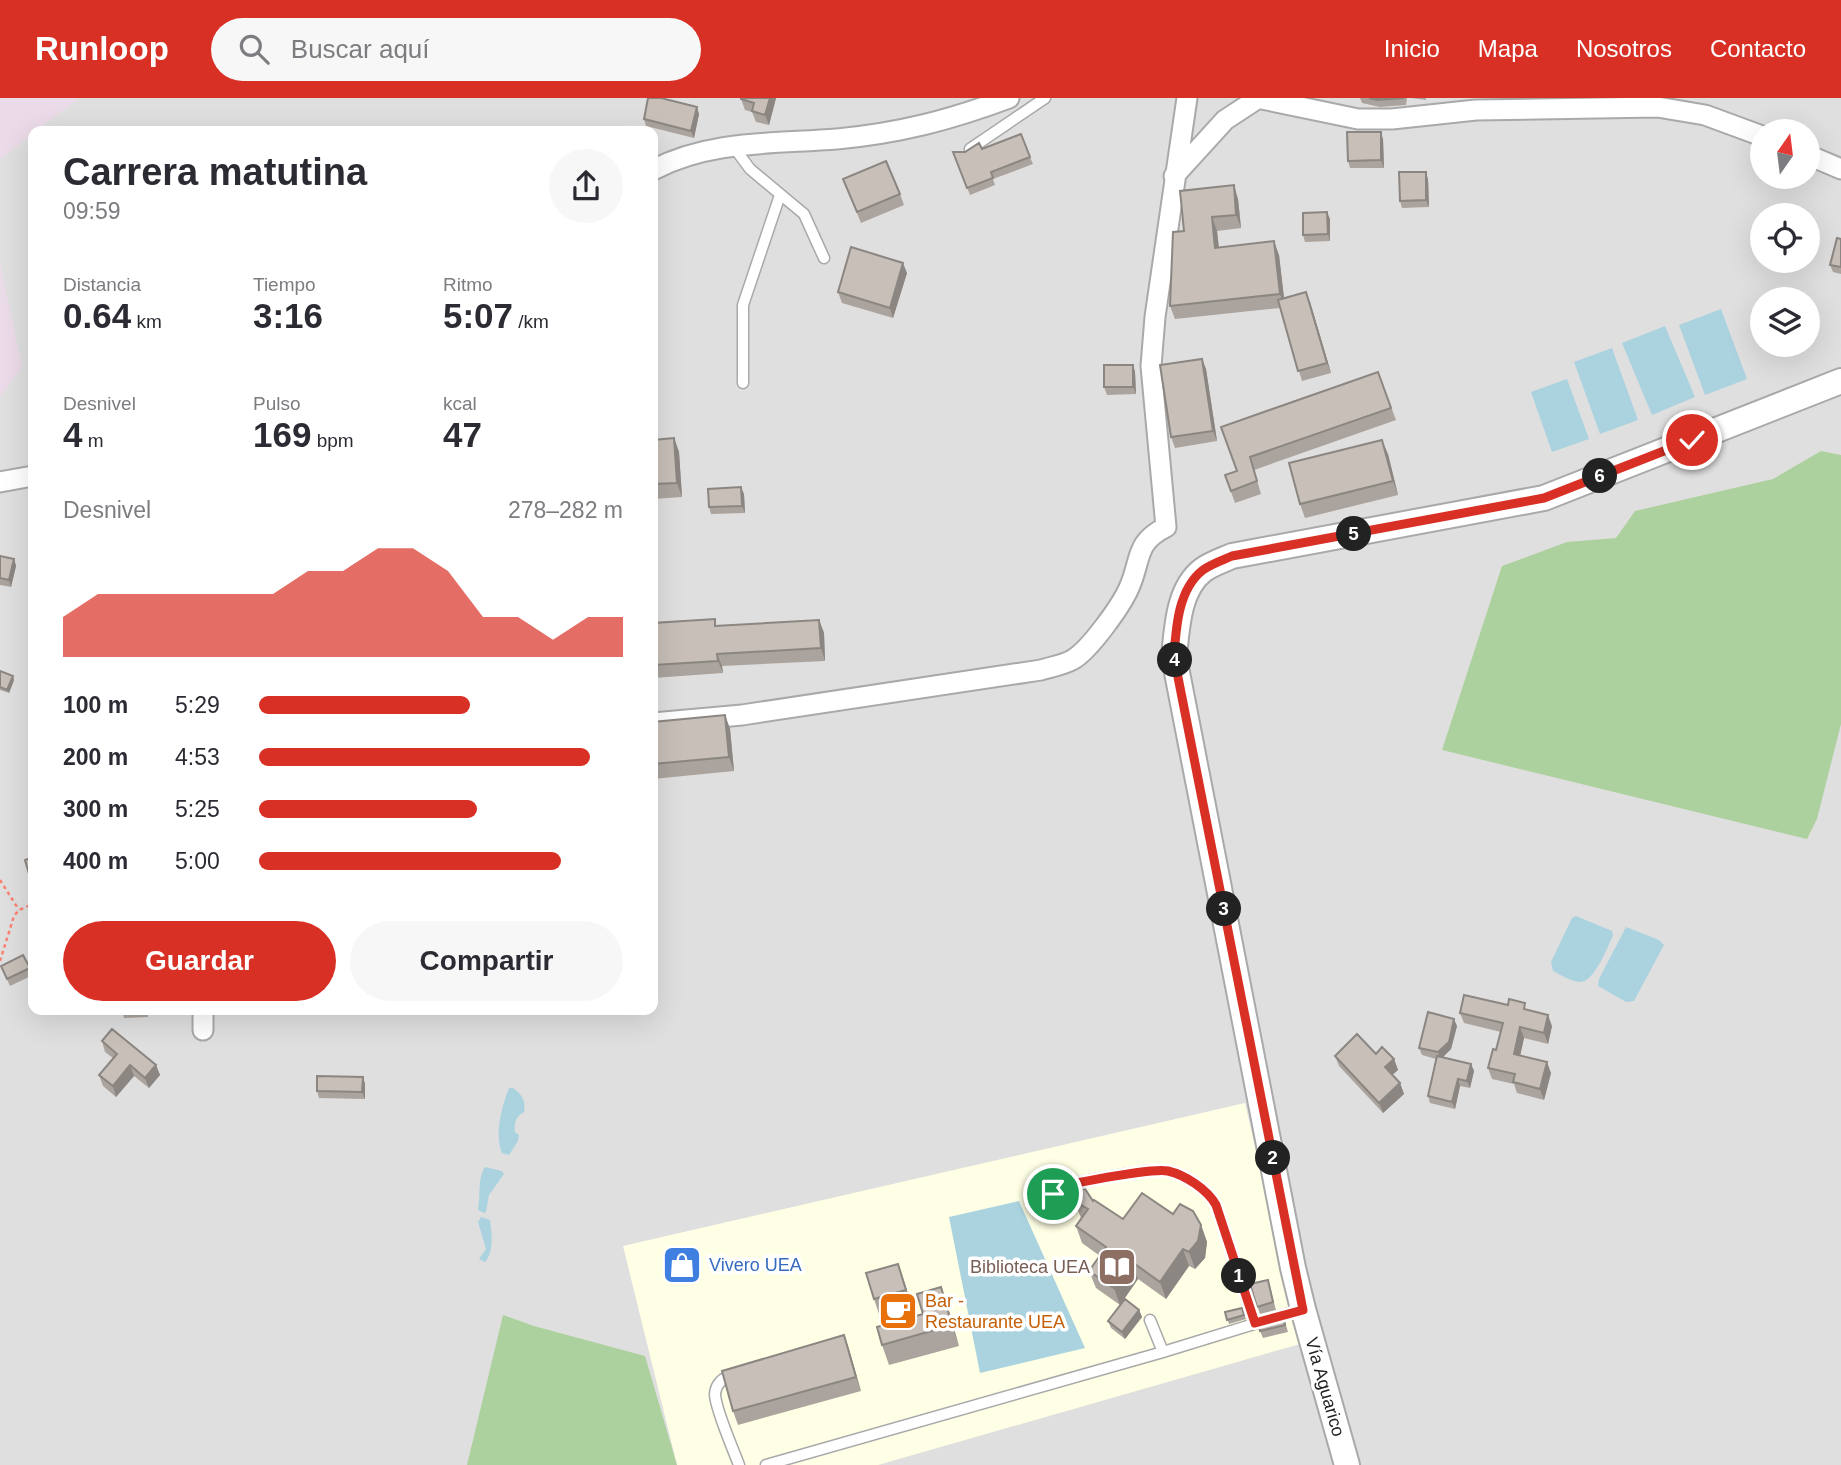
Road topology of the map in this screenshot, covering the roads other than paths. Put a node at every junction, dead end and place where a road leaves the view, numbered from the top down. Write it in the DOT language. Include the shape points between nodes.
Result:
graph roads {
  1 [pos="1009,98"];
  2 [pos="1045,98"];
  3 [pos="1187,98"];
  4 [pos="1257,98"];
  5 [pos="1750,132"];
  6 [pos="732,145"];
  7 [pos="964,153"];
  8 [pos="1820,160"];
  9 [pos="658,168"];
  10 [pos="1841,169"];
  11 [pos="1174,177"];
  12 [pos="780,195"];
  13 [pos="824,258"];
  14 [pos="1841,381"];
  15 [pos="743,383"];
  16 [pos="28,478"];
  17 [pos="0,482"];
  18 [pos="658,723"];
  19 [pos="203,1015"];
  20 [pos="203,1030"];
  21 [pos="1046,1202"];
  22 [pos="1303,1310"];
  23 [pos="1150,1320"];
  24 [pos="1255,1323"];
  25 [pos="1163,1352"];
  26 [pos="740,1373"];
  27 [pos="739,1465"];
  28 [pos="766,1465"];
  29 [pos="1347,1465"];
  1 -- 6 [label="street" via="922,127 839,139"];
  2 -- 7 [label="lane"];
  3 -- 11 [label="street"];
  4 -- 5 [label="street" via="1358,119 1476,110 1657,107 1705,115"];
  4 -- 11 [label="street" via="1225,120"];
  6 -- 9 [label="street"];
  6 -- 12 [label="lane" via="750,169"];
  8 -- 10 [label="street"];
  11 -- 18 [label="street" via="1151,366 1166,527 1144,542 1128,590 1102,630 1074,659 1041,670 742,715"];
  12 -- 13 [label="lane" via="804,214"];
  12 -- 15 [label="lane" via="743,305"];
  14 -- 22 [label="street, Vía Aguarico" via="1544,498 1232,556 1202,571 1186,590 1174,657"];
  16 -- 17 [label="street"];
  19 -- 20 [label="street"];
  21 -- 24 [label="lane" via="1070,1184 1161,1171 1199,1186 1216,1205"];
  22 -- 24 [label="lane"];
  22 -- 29 [label="street, Vía Aguarico"];
  23 -- 25 [label="lane"];
  24 -- 25 [label="lane"];
  25 -- 28 [label="lane"];
  26 -- 27 [label="lane" via="721,1380 715,1392"];
}
